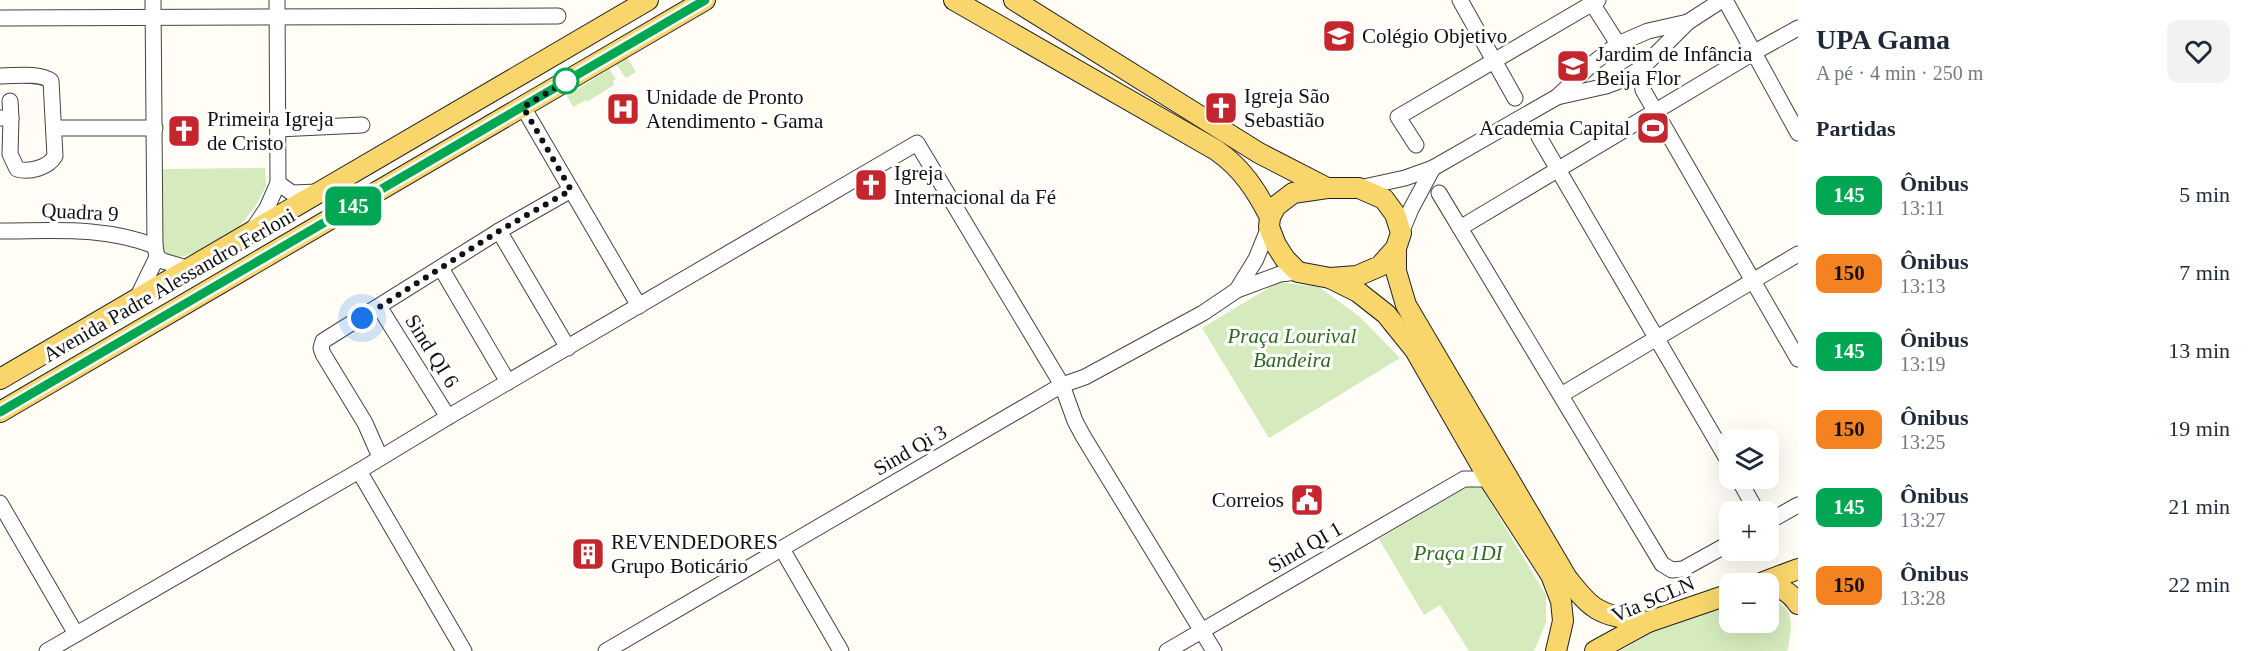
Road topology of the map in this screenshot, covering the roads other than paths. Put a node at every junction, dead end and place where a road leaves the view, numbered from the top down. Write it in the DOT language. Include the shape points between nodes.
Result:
graph roads {
  1 [pos="153,0"];
  2 [pos="277,0"];
  3 [pos="648,0"];
  4 [pos="1014,0"];
  5 [pos="1460,0"];
  6 [pos="1724,0"];
  7 [pos="1593,1"];
  8 [pos="694,3"];
  9 [pos="964,3"];
  10 [pos="473,7"];
  11 [pos="153,16"];
  12 [pos="558,16"];
  13 [pos="277,17"];
  14 [pos="0,18"];
  15 [pos="1688,22"];
  16 [pos="1798,28"];
  17 [pos="1647,31"];
  18 [pos="1618,44"];
  19 [pos="1658,53"];
  20 [pos="1753,53"];
  21 [pos="1495,61"];
  22 [pos="1592,64"];
  23 [pos="1643,67"];
  24 [pos="0,76"];
  25 [pos="1622,80"];
  26 [pos="1606,86"];
  27 [pos="1642,90"];
  28 [pos="1557,97"];
  29 [pos="1515,98"];
  30 [pos="10,101"];
  31 [pos="523,107"];
  32 [pos="1655,112"];
  33 [pos="5,118"];
  34 [pos="362,125"];
  35 [pos="54,128"];
  36 [pos="155,128"];
  37 [pos="278,129"];
  38 [pos="1798,133"];
  39 [pos="1539,137"];
  40 [pos="1416,145"];
  41 [pos="1433,168"];
  42 [pos="1558,171"];
  43 [pos="278,183"];
  44 [pos="1326,188"];
  45 [pos="1359,188"];
  46 [pos="571,190"];
  47 [pos="321,192"];
  48 [pos="1438,193"];
  49 [pos="1270,222"];
  50 [pos="1460,228"];
  51 [pos="0,231"];
  52 [pos="499,231"];
  53 [pos="250,234"];
  54 [pos="1398,241"];
  55 [pos="156,252"];
  56 [pos="1798,254"];
  57 [pos="441,268"];
  58 [pos="190,269"];
  59 [pos="1298,272"];
  60 [pos="1330,278"];
  61 [pos="1753,281"];
  62 [pos="1243,285"];
  63 [pos="136,300"];
  64 [pos="639,306"];
  65 [pos="380,308"];
  66 [pos="1655,338"];
  67 [pos="568,348"];
  68 [pos="1798,359"];
  69 [pos="508,382"];
  70 [pos="1062,385"];
  71 [pos="4,388"];
  72 [pos="32,393"];
  73 [pos="1561,395"];
  74 [pos="448,417"];
  75 [pos="1719,446"];
  76 [pos="1477,456"];
  77 [pos="380,457"];
  78 [pos="359,471"];
  79 [pos="1464,479"];
  80 [pos="1490,479"];
  81 [pos="0,503"];
  82 [pos="1798,505"];
  83 [pos="1779,516"];
  84 [pos="782,549"];
  85 [pos="1719,549"];
  86 [pos="1798,569"];
  87 [pos="1779,576"];
  88 [pos="1779,587"];
  89 [pos="1719,598"];
  90 [pos="1798,604"];
  91 [pos="1648,622"];
  92 [pos="1202,630"];
  93 [pos="76,634"];
  94 [pos="47,651"];
  95 [pos="464,651"];
  96 [pos="606,651"];
  97 [pos="841,651"];
  98 [pos="1167,651"];
  99 [pos="1215,651"];
  100 [pos="1556,651"];
  101 [pos="1596,651"];
  1 -- 11 [label="street"];
  2 -- 13 [label="street"];
  3 -- 47 [label="main road, Avenida Padre Alessandro Ferloni"];
  4 -- 44 [label="main road" via="1259,153"];
  5 -- 21 [label="street"];
  6 -- 15 [label="street"];
  6 -- 20 [label="street"];
  7 -- 18 [label="street"];
  7 -- 21 [label="street"];
  8 -- 31 [label="main road, Avenida Padre Alessandro Ferloni"];
  9 -- 49 [label="main road" via="1216,150 1246,177"];
  10 -- 12 [label="street"];
  10 -- 13 [label="street"];
  11 -- 13 [label="street"];
  11 -- 14 [label="street"];
  11 -- 36 [label="street"];
  13 -- 37 [label="street"];
  15 -- 17 [label="street"];
  15 -- 19 [label="street"];
  16 -- 20 [label="street"];
  17 -- 18 [label="street"];
  17 -- 19 [label="street" via="1654,38"];
  18 -- 22 [label="street"];
  19 -- 23 [label="street"];
  20 -- 32 [label="street"];
  20 -- 38 [label="street"];
  21 -- 29 [label="street"];
  21 -- 40 [label="street" via="1398,117"];
  22 -- 26 [label="street" via="1596,80"];
  22 -- 28 [label="street"];
  23 -- 25 [label="street"];
  23 -- 27 [label="street"];
  24 -- 35 [label="street" via="48,78 53,88"];
  25 -- 26 [label="street"];
  25 -- 27 [label="street"];
  26 -- 28 [label="street"];
  27 -- 32 [label="street"];
  28 -- 41 [label="street"];
  30 -- 33 [label="street"];
  31 -- 46 [label="street"];
  31 -- 72 [label="main road, Avenida Padre Alessandro Ferloni"];
  32 -- 42 [label="street"];
  32 -- 61 [label="street"];
  33 -- 35 [label="street" via="10,154 14,165 22,170 52,161"];
  34 -- 37 [label="street"];
  35 -- 36 [label="street"];
  36 -- 55 [label="street"];
  37 -- 43 [label="street"];
  39 -- 42 [label="street"];
  41 -- 45 [label="street"];
  41 -- 54 [label="street" via="1410,209"];
  42 -- 50 [label="street"];
  42 -- 66 [label="street"];
  43 -- 47 [label="street" via="292,193"];
  43 -- 53 [label="street"];
  44 -- 45 [label="main road"];
  44 -- 49 [label="main road" via="1293,194 1276,206"];
  45 -- 54 [label="main road" via="1384,199 1395,214"];
  46 -- 52 [label="street"];
  46 -- 64 [label="street"];
  47 -- 53 [label="main road, Avenida Padre Alessandro Ferloni"];
  48 -- 50 [label="street"];
  49 -- 59 [label="main road" via="1276,245"];
  49 -- 62 [label="street"];
  50 -- 73 [label="street"];
  51 -- 55 [label="street, Quadra 9" via="94,231 126,236"];
  52 -- 57 [label="street"];
  52 -- 67 [label="street"];
  53 -- 58 [label="main road, Avenida Padre Alessandro Ferloni"];
  54 -- 60 [label="main road" via="1380,266 1357,276"];
  54 -- 91 [label="main road" via="1396,271 1406,306 1567,578 1597,609"];
  55 -- 58 [label="street, Quadra 9" via="163,261"];
  55 -- 63 [label="street"];
  56 -- 61 [label="street"];
  57 -- 65 [label="street"];
  57 -- 69 [label="street"];
  58 -- 63 [label="main road, Avenida Padre Alessandro Ferloni"];
  59 -- 60 [label="main road"];
  59 -- 62 [label="street"];
  60 -- 76 [label="main road" via="1358,292 1386,314 1415,350"];
  61 -- 66 [label="street"];
  61 -- 68 [label="street"];
  62 -- 70 [label="street, Sind Qi 3" via="1203,313 1085,377"];
  63 -- 71 [label="main road, Avenida Padre Alessandro Ferloni"];
  64 -- 67 [label="street"];
  64 -- 70 [label="street" via="917,143"];
  65 -- 74 [label="street, Sind QI 6"];
  65 -- 77 [label="street" via="323,341 321,348"];
  66 -- 73 [label="street"];
  66 -- 75 [label="street"];
  67 -- 69 [label="street"];
  69 -- 74 [label="street"];
  70 -- 84 [label="street, Sind Qi 3"];
  70 -- 92 [label="street" via="1083,436"];
  71 -- 72 [label="main road, Avenida Padre Alessandro Ferloni"];
  71 -- 72 [label="main road" via="16,378"];
  73 -- 85 [label="street" via="1666,568 1683,569"];
  74 -- 77 [label="street"];
  76 -- 79 [label="street"];
  76 -- 80 [label="main road"];
  77 -- 78 [label="street"];
  78 -- 93 [label="street"];
  78 -- 95 [label="street"];
  79 -- 80 [label="street"];
  79 -- 92 [label="street, Sind QI 1"];
  80 -- 100 [label="main road" via="1556,587 1563,621"];
  81 -- 93 [label="street"];
  82 -- 83 [label="street"];
  84 -- 96 [label="street, Sind Qi 3"];
  84 -- 97 [label="street"];
  86 -- 87 [label="main road"];
  88 -- 90 [label="main road"];
  89 -- 91 [label="main road, Via SCLN"];
  91 -- 101 [label="main road, Via SCLN"];
  92 -- 98 [label="street, Sind QI 1"];
  92 -- 99 [label="street"];
  93 -- 94 [label="street"];
}
